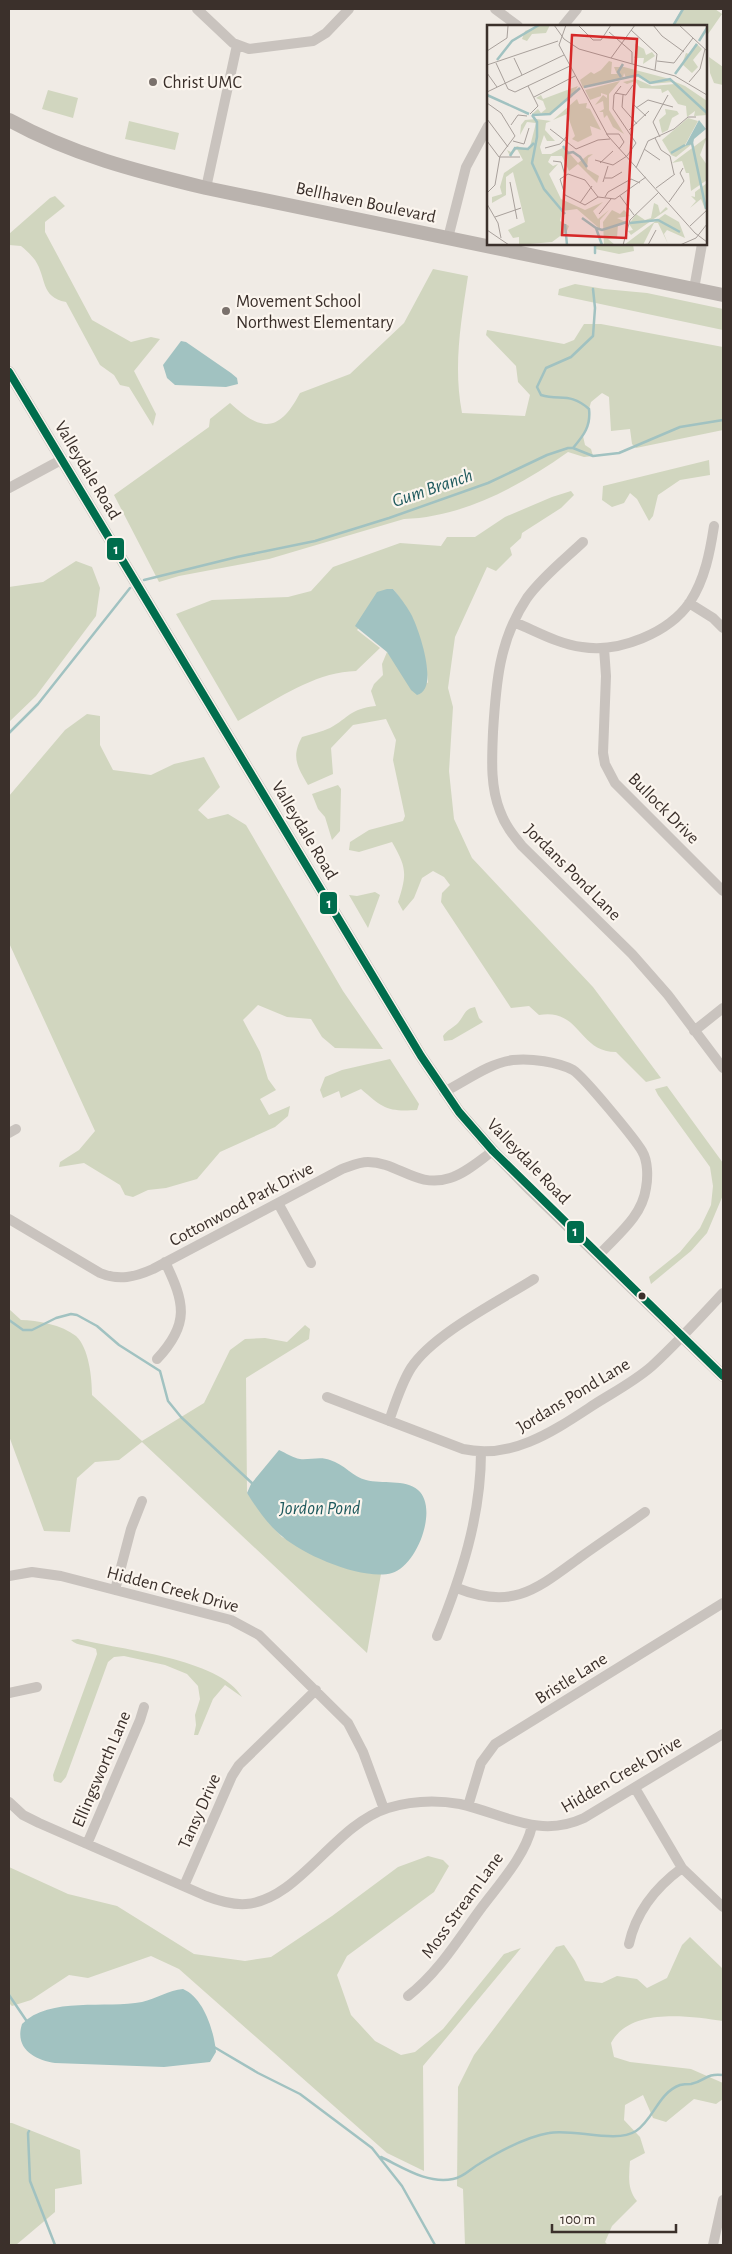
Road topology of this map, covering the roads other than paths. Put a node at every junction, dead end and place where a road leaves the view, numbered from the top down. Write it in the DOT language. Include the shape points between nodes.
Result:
graph roads {
  1 [pos="196,9"];
  2 [pos="349,9"];
  3 [pos="495,9"];
  4 [pos="577,9"];
  5 [pos="517,25"];
  6 [pos="564,25"];
  7 [pos="237,46"];
  8 [pos="9,120"];
  9 [pos="487,128"];
  10 [pos="206,188"];
  11 [pos="448,238"];
  12 [pos="702,245"];
  13 [pos="694,289"];
  14 [pos="723,295"];
  15 [pos="9,372"];
  16 [pos="62,460"];
  17 [pos="9,488"];
  18 [pos="714,526"];
  19 [pos="583,542"];
  20 [pos="689,603"];
  21 [pos="514,622"];
  22 [pos="723,628"];
  23 [pos="604,648"];
  24 [pos="723,892"];
  25 [pos="723,1008"];
  26 [pos="694,1031"];
  27 [pos="723,1068"];
  28 [pos="444,1092"];
  29 [pos="493,1151"];
  30 [pos="278,1203"];
  31 [pos="9,1219"];
  32 [pos="598,1255"];
  33 [pos="165,1262"];
  34 [pos="311,1263"];
  35 [pos="534,1279"];
  36 [pos="723,1293"];
  37 [pos="682,1336"];
  38 [pos="157,1359"];
  39 [pos="723,1376"];
  40 [pos="328,1397"];
  41 [pos="389,1421"];
  42 [pos="480,1452"];
  43 [pos="142,1501"];
  44 [pos="645,1512"];
  45 [pos="9,1576"];
  46 [pos="457,1588"];
  47 [pos="115,1590"];
  48 [pos="723,1603"];
  49 [pos="437,1636"];
  50 [pos="36,1687"];
  51 [pos="316,1690"];
  52 [pos="9,1693"];
  53 [pos="144,1707"];
  54 [pos="723,1734"];
  55 [pos="635,1788"];
  56 [pos="9,1802"];
  57 [pos="468,1806"];
  58 [pos="384,1810"];
  59 [pos="532,1826"];
  60 [pos="87,1844"];
  61 [pos="682,1868"];
  62 [pos="184,1886"];
  63 [pos="723,1908"];
  64 [pos="629,1944"];
  65 [pos="408,1996"];
  66 [pos="723,2200"];
  67 [pos="713,2245"];
  1 -- 7 [label="street"];
  2 -- 7 [label="street" via="326,33 313,41 267,48"];
  3 -- 5 [label="street"];
  4 -- 6 [label="street"];
  7 -- 10 [label="street"];
  8 -- 10 [label="main road, Bellhaven Boulevard" via="84,155"];
  9 -- 11 [label="street" via="466,167"];
  10 -- 11 [label="main road, Bellhaven Boulevard"];
  11 -- 13 [label="main road, Bellhaven Boulevard"];
  12 -- 13 [label="street"];
  13 -- 14 [label="main road, Bellhaven Boulevard"];
  15 -- 16 [label="street, Valleydale Road"];
  16 -- 17 [label="street"];
  16 -- 28 [label="street, Valleydale Road"];
  18 -- 20 [label="street" via="709,554"];
  19 -- 21 [label="street, Jordans Pond Lane" via="528,598"];
  20 -- 22 [label="street" via="714,618"];
  20 -- 23 [label="street" via="664,626 646,636"];
  21 -- 23 [label="street" via="557,641 582,648"];
  21 -- 26 [label="street, Jordans Pond Lane" via="497,677 493,777 499,811 522,846 632,954"];
  23 -- 24 [label="street, Bullock Drive" via="606,676 602,753 610,774 615,784"];
  25 -- 26 [label="street"];
  26 -- 27 [label="street, Jordans Pond Lane"];
  28 -- 29 [label="street, Valleydale Road"];
  28 -- 32 [label="street" via="490,1067 513,1060 554,1064 574,1071 586,1082 643,1152 647,1171 646,1190 638,1212"];
  29 -- 30 [label="street, Cottonwood Park Drive" via="451,1178 432,1181 412,1177 377,1162 358,1163"];
  29 -- 32 [label="street, Valleydale Road"];
  30 -- 33 [label="street, Cottonwood Park Drive"];
  30 -- 34 [label="street"];
  31 -- 33 [label="street, Cottonwood Park Drive" via="106,1276 131,1277"];
  32 -- 37 [label="street, Valleydale Road"];
  33 -- 38 [label="street" via="177,1286 182,1311 174,1337"];
  35 -- 41 [label="street" via="432,1344 407,1375"];
  36 -- 37 [label="street, Jordans Pond Lane"];
  37 -- 39 [label="street, Valleydale Road"];
  37 -- 42 [label="street, Jordans Pond Lane" via="639,1376 553,1431 512,1448"];
  40 -- 41 [label="street, Jordans Pond Lane"];
  41 -- 42 [label="street, Jordans Pond Lane" via="449,1445"];
  42 -- 46 [label="street" via="474,1525"];
  43 -- 47 [label="street"];
  44 -- 46 [label="street" via="535,1590 497,1598"];
  45 -- 47 [label="street, Hidden Creek Drive" via="44,1572"];
  46 -- 49 [label="street"];
  47 -- 51 [label="street, Hidden Creek Drive" via="231,1620 250,1628"];
  48 -- 57 [label="street, Bristle Lane" via="495,1744 481,1763"];
  50 -- 52 [label="street"];
  51 -- 58 [label="street, Hidden Creek Drive" via="354,1732"];
  51 -- 62 [label="street, Tansy Drive" via="239,1765"];
  53 -- 60 [label="street, Ellingsworth Lane"];
  54 -- 55 [label="street, Hidden Creek Drive"];
  55 -- 59 [label="street, Hidden Creek Drive" via="573,1823"];
  55 -- 61 [label="street"];
  56 -- 60 [label="street, Hidden Creek Drive" via="23,1815"];
  57 -- 58 [label="street, Hidden Creek Drive" via="425,1802"];
  57 -- 59 [label="street, Hidden Creek Drive"];
  58 -- 62 [label="street, Hidden Creek Drive" via="340,1836 272,1897 248,1904 234,1904"];
  59 -- 65 [label="street, Moss Stream Lane" via="526,1844 434,1973"];
  60 -- 62 [label="street, Hidden Creek Drive"];
  61 -- 63 [label="street"];
  61 -- 64 [label="street" via="667,1879 650,1899 636,1920"];
  66 -- 67 [label="street"];
}
